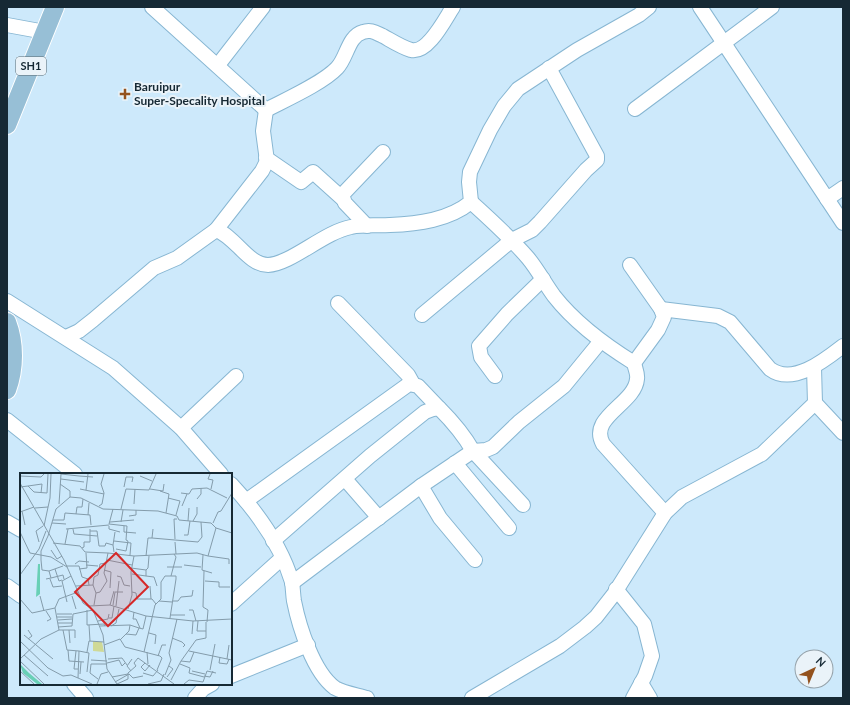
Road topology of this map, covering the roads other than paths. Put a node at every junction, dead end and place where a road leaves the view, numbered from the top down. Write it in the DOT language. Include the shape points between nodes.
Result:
graph roads {
  1 [pos="55,7"];
  2 [pos="152,7"];
  3 [pos="263,7"];
  4 [pos="454,7"];
  5 [pos="700,7"];
  6 [pos="772,7"];
  7 [pos="640,10"];
  8 [pos="7,25"];
  9 [pos="45,32"];
  10 [pos="724,43"];
  11 [pos="218,65"];
  12 [pos="549,68"];
  13 [pos="635,108"];
  14 [pos="266,110"];
  15 [pos="7,125"];
  16 [pos="384,152"];
  17 [pos="266,158"];
  18 [pos="843,188"];
  19 [pos="343,199"];
  20 [pos="826,199"];
  21 [pos="471,202"];
  22 [pos="843,223"];
  23 [pos="367,226"];
  24 [pos="216,230"];
  25 [pos="512,240"];
  26 [pos="630,265"];
  27 [pos="543,279"];
  28 [pos="7,301"];
  29 [pos="338,304"];
  30 [pos="661,309"];
  31 [pos="422,315"];
  32 [pos="7,322"];
  33 [pos="66,338"];
  34 [pos="600,342"];
  35 [pos="843,346"];
  36 [pos="634,363"];
  37 [pos="814,368"];
  38 [pos="236,376"];
  39 [pos="495,376"];
  40 [pos="413,384"];
  41 [pos="7,387"];
  42 [pos="815,403"];
  43 [pos="439,408"];
  44 [pos="7,420"];
  45 [pos="181,428"];
  46 [pos="843,433"];
  47 [pos="473,451"];
  48 [pos="455,463"];
  49 [pos="74,473"];
  50 [pos="220,473"];
  51 [pos="345,478"];
  52 [pos="232,485"];
  53 [pos="421,486"];
  54 [pos="246,501"];
  55 [pos="523,505"];
  56 [pos="665,513"];
  57 [pos="379,518"];
  58 [pos="7,522"];
  59 [pos="509,528"];
  60 [pos="20,529"];
  61 [pos="273,540"];
  62 [pos="282,558"];
  63 [pos="475,560"];
  64 [pos="292,583"];
  65 [pos="7,586"];
  66 [pos="616,589"];
  67 [pos="20,595"];
  68 [pos="232,603"];
  69 [pos="308,645"];
  70 [pos="232,676"];
  71 [pos="641,683"];
  72 [pos="75,685"];
  73 [pos="210,685"];
  74 [pos="86,698"];
  75 [pos="194,698"];
  76 [pos="367,698"];
  77 [pos="472,698"];
  78 [pos="633,698"];
  79 [pos="650,698"];
  1 -- 9 [label="main road, SH1"];
  2 -- 11 [label="street"];
  3 -- 11 [label="street"];
  4 -- 14 [label="street" via="429,43 421,50 411,50 369,30 361,32 353,39 343,60 333,71"];
  5 -- 10 [label="street"];
  6 -- 10 [label="street"];
  7 -- 12 [label="street"];
  8 -- 9 [label="street"];
  9 -- 15 [label="main road, SH1"];
  10 -- 13 [label="street"];
  10 -- 20 [label="street"];
  11 -- 14 [label="street"];
  12 -- 21 [label="street" via="518,90 504,106 490,130 470,172"];
  12 -- 25 [label="street" via="597,160 532,230"];
  14 -- 17 [label="street" via="263,131"];
  16 -- 19 [label="street" via="344,192"];
  17 -- 19 [label="street" via="302,182 313,172"];
  17 -- 24 [label="street" via="262,171"];
  18 -- 20 [label="street"];
  19 -- 23 [label="street"];
  20 -- 22 [label="street"];
  21 -- 23 [label="street" via="462,210 428,222"];
  21 -- 25 [label="street"];
  23 -- 24 [label="street" via="350,227 326,236 280,262 267,265 254,260 223,232"];
  24 -- 33 [label="street" via="177,258 154,268 93,320"];
  25 -- 27 [label="street"];
  25 -- 31 [label="street"];
  26 -- 30 [label="street"];
  27 -- 34 [label="street" via="554,297"];
  27 -- 39 [label="street" via="479,346 481,357"];
  28 -- 33 [label="street"];
  29 -- 40 [label="street" via="408,375"];
  30 -- 36 [label="street" via="664,317 662,322"];
  30 -- 37 [label="street" via="718,316 730,322 777,374"];
  32 -- 41 [label="main road" via="13,349"];
  33 -- 45 [label="street" via="113,368"];
  34 -- 36 [label="street"];
  34 -- 47 [label="street" via="575,374 551,398 519,422 493,447"];
  35 -- 37 [label="street"];
  36 -- 56 [label="street" via="637,378 634,388 602,425 599,438"];
  37 -- 42 [label="street"];
  38 -- 45 [label="street"];
  40 -- 43 [label="street"];
  40 -- 54 [label="street" via="402,388"];
  42 -- 46 [label="street"];
  42 -- 56 [label="street" via="762,454 682,497"];
  43 -- 47 [label="street"];
  43 -- 51 [label="street" via="425,412"];
  44 -- 49 [label="street"];
  45 -- 50 [label="street"];
  47 -- 48 [label="street"];
  47 -- 55 [label="street"];
  48 -- 53 [label="street"];
  48 -- 59 [label="street"];
  51 -- 57 [label="street"];
  51 -- 61 [label="street"];
  52 -- 54 [label="street"];
  53 -- 57 [label="street"];
  53 -- 63 [label="street" via="440,518"];
  54 -- 61 [label="street"];
  56 -- 66 [label="street"];
  57 -- 64 [label="street"];
  58 -- 60 [label="street"];
  61 -- 62 [label="street"];
  62 -- 64 [label="street"];
  62 -- 68 [label="street"];
  64 -- 69 [label="street" via="294,601"];
  65 -- 67 [label="street"];
  66 -- 71 [label="street" via="644,624 652,656"];
  66 -- 77 [label="street" via="596,617 560,646"];
  69 -- 70 [label="street"];
  69 -- 76 [label="street" via="322,674 329,682 337,689"];
  71 -- 78 [label="street"];
  71 -- 79 [label="street"];
  72 -- 74 [label="street"];
  73 -- 75 [label="street"];
}
